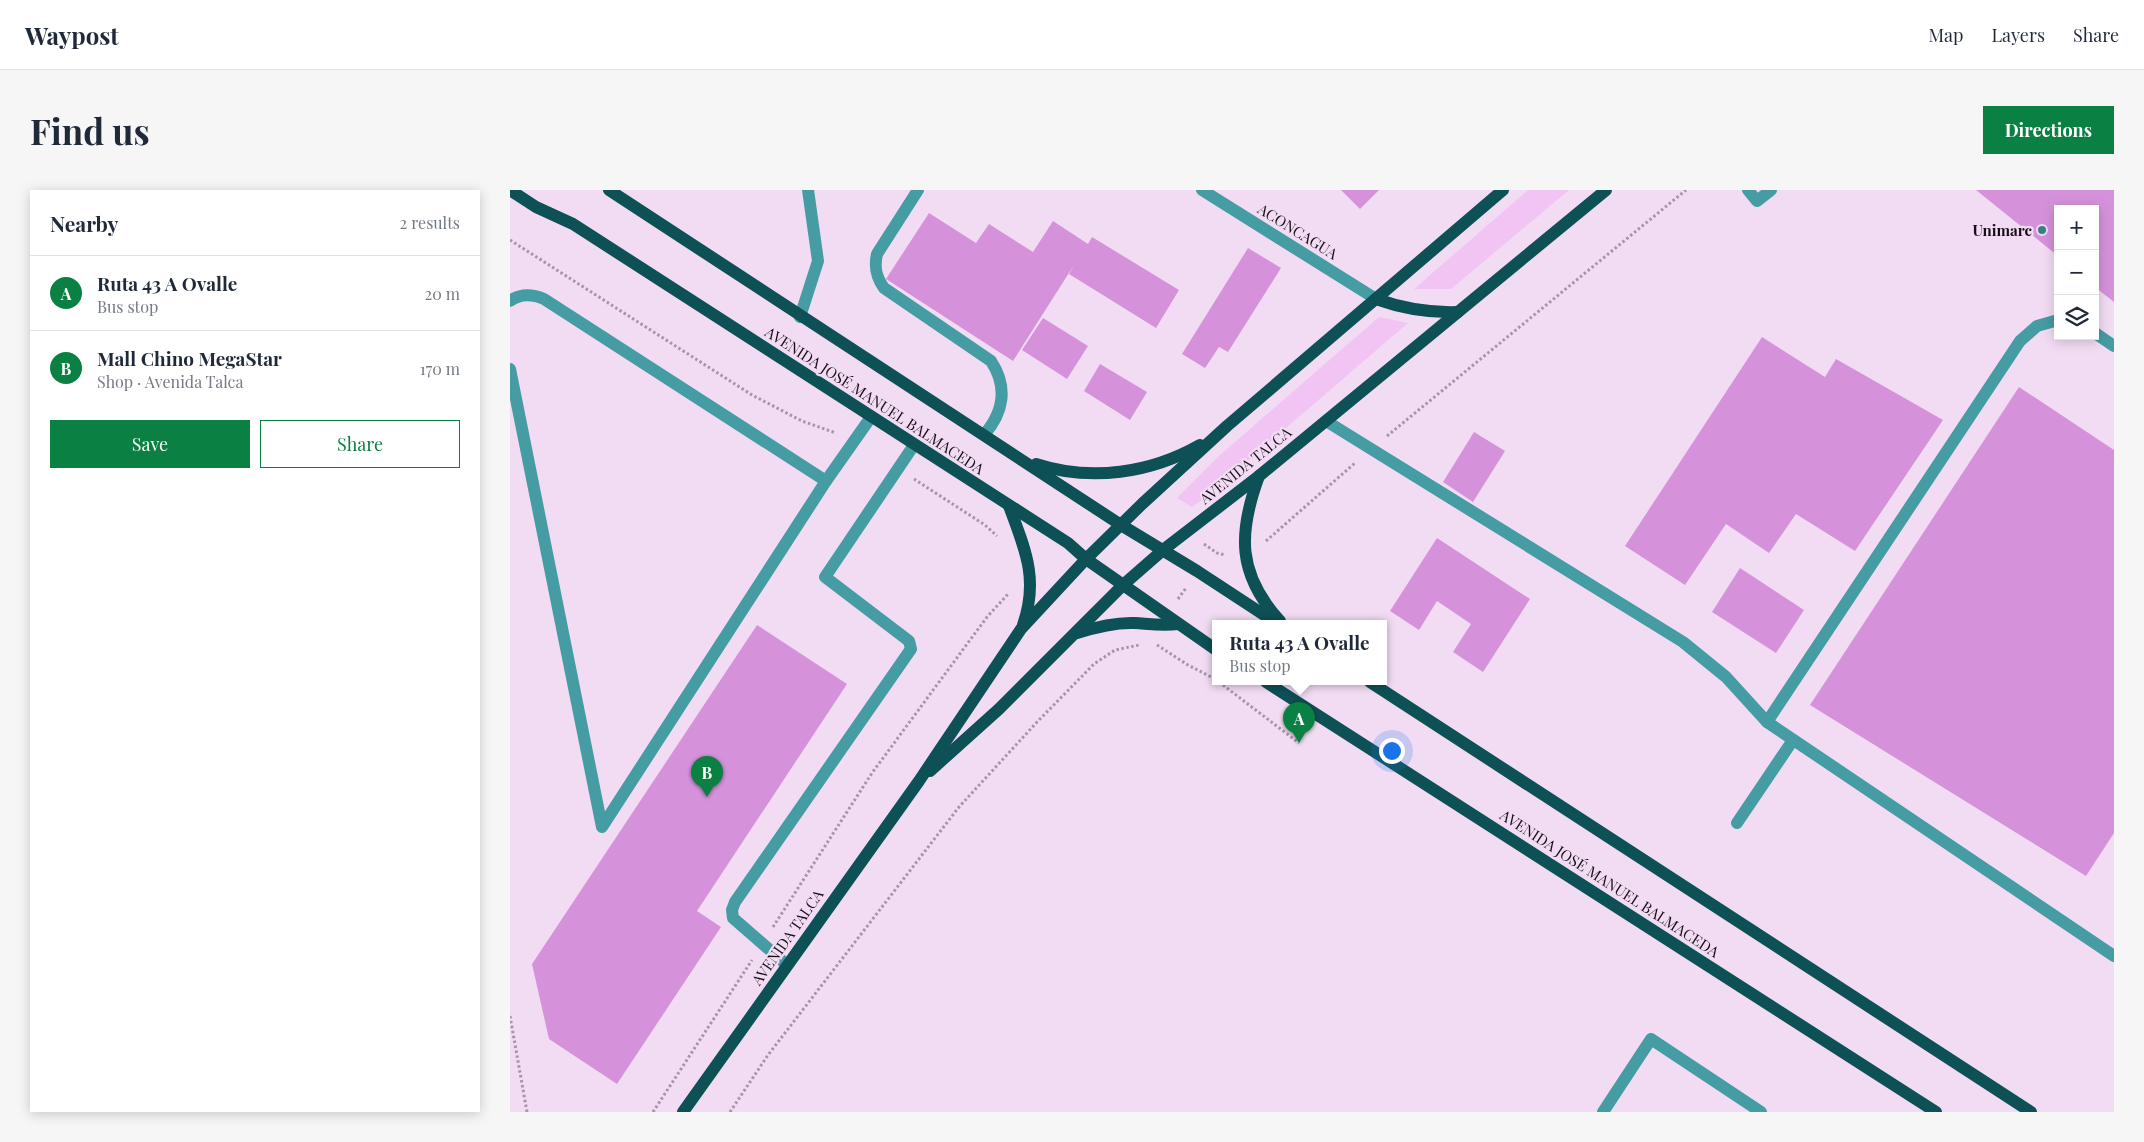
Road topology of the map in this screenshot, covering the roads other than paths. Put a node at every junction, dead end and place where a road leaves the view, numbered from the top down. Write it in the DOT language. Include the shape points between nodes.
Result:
graph roads {
  1 [pos="510,190"];
  2 [pos="609,190"];
  3 [pos="808,190"];
  4 [pos="918,190"];
  5 [pos="1202,190"];
  6 [pos="1504,190"];
  7 [pos="1606,190"];
  8 [pos="1748,190"];
  9 [pos="1771,190"];
  10 [pos="1376,299"];
  11 [pos="510,301"];
  12 [pos="1458,312"];
  13 [pos="800,317"];
  14 [pos="2054,321"];
  15 [pos="2099,336"];
  16 [pos="2114,346"];
  17 [pos="510,368"];
  18 [pos="871,417"];
  19 [pos="1326,421"];
  20 [pos="1227,426"];
  21 [pos="984,435"];
  22 [pos="914,445"];
  23 [pos="1022,459"];
  24 [pos="1259,476"];
  25 [pos="826,481"];
  26 [pos="1009,506"];
  27 [pos="1121,525"];
  28 [pos="1163,550"];
  29 [pos="1086,559"];
  30 [pos="1123,585"];
  31 [pos="1272,620"];
  32 [pos="1281,620"];
  33 [pos="1178,624"];
  34 [pos="1021,629"];
  35 [pos="1072,635"];
  36 [pos="1212,647"];
  37 [pos="1271,685"];
  38 [pos="1375,685"];
  39 [pos="1767,722"];
  40 [pos="1793,740"];
  41 [pos="918,781"];
  42 [pos="1737,823"];
  43 [pos="2114,956"];
  44 [pos="787,965"];
  45 [pos="682,1112"];
  46 [pos="1603,1112"];
  47 [pos="1761,1112"];
  48 [pos="1936,1112"];
  49 [pos="2031,1112"];
  1 -- 18 [label="main road, AVENIDA JOSÉ MANUEL BALMACEDA" via="536,207 573,224"];
  2 -- 13 [label="main road, AVENIDA JOSÉ MANUEL BALMACEDA"];
  3 -- 13 [label="street" via="818,261"];
  4 -- 21 [label="street" via="877,254 876,272 884,288 991,361 1001,380 1002,404"];
  5 -- 10 [label="street, ACONCAGUA"];
  6 -- 10 [label="main road, AVENIDA TALCA"];
  7 -- 12 [label="main road, AVENIDA TALCA"];
  8 -- 9 [label="street" via="1757,201"];
  10 -- 12 [label="main road" via="1410,310"];
  10 -- 20 [label="main road, AVENIDA TALCA"];
  11 -- 25 [label="street" via="523,295 534,295 544,300"];
  12 -- 19 [label="main road, AVENIDA TALCA"];
  13 -- 21 [label="main road, AVENIDA JOSÉ MANUEL BALMACEDA"];
  14 -- 39 [label="street" via="2037,326 2020,341"];
  15 -- 16 [label="street"];
  17 -- 25 [label="street" via="602,826"];
  18 -- 22 [label="main road, AVENIDA JOSÉ MANUEL BALMACEDA"];
  18 -- 25 [label="street"];
  19 -- 24 [label="main road, AVENIDA TALCA"];
  19 -- 39 [label="street" via="1683,642 1726,677"];
  20 -- 23 [label="main road" via="1174,458 1122,472 1071,472"];
  20 -- 27 [label="main road, AVENIDA TALCA"];
  21 -- 23 [label="main road, AVENIDA JOSÉ MANUEL BALMACEDA"];
  22 -- 26 [label="main road, AVENIDA JOSÉ MANUEL BALMACEDA"];
  22 -- 44 [label="street" via="825,577 909,641 911,649 732,910 733,918"];
  23 -- 27 [label="main road, AVENIDA JOSÉ MANUEL BALMACEDA"];
  24 -- 28 [label="main road, AVENIDA TALCA"];
  24 -- 32 [label="main road" via="1247,516 1246,559 1251,579 1261,597"];
  26 -- 29 [label="main road, AVENIDA JOSÉ MANUEL BALMACEDA" via="1068,543"];
  26 -- 34 [label="main road" via="1031,575 1031,594"];
  27 -- 28 [label="main road, AVENIDA JOSÉ MANUEL BALMACEDA"];
  27 -- 29 [label="main road, AVENIDA TALCA"];
  28 -- 30 [label="main road, AVENIDA TALCA"];
  28 -- 31 [label="main road, AVENIDA JOSÉ MANUEL BALMACEDA"];
  29 -- 30 [label="main road, AVENIDA JOSÉ MANUEL BALMACEDA"];
  29 -- 34 [label="main road, AVENIDA TALCA"];
  30 -- 33 [label="main road, AVENIDA JOSÉ MANUEL BALMACEDA"];
  30 -- 35 [label="main road, AVENIDA TALCA"];
  33 -- 35 [label="main road" via="1113,624"];
  33 -- 36 [label="main road, AVENIDA JOSÉ MANUEL BALMACEDA"];
  34 -- 41 [label="main road, AVENIDA TALCA"];
  35 -- 41 [label="main road, AVENIDA TALCA" via="986,721"];
  37 -- 48 [label="main road, AVENIDA JOSÉ MANUEL BALMACEDA"];
  38 -- 49 [label="main road"];
  39 -- 40 [label="street"];
  40 -- 42 [label="street"];
  40 -- 43 [label="street"];
  41 -- 44 [label="main road, AVENIDA TALCA"];
  44 -- 45 [label="main road, AVENIDA TALCA"];
  46 -- 47 [label="street" via="1652,1040"];
}
